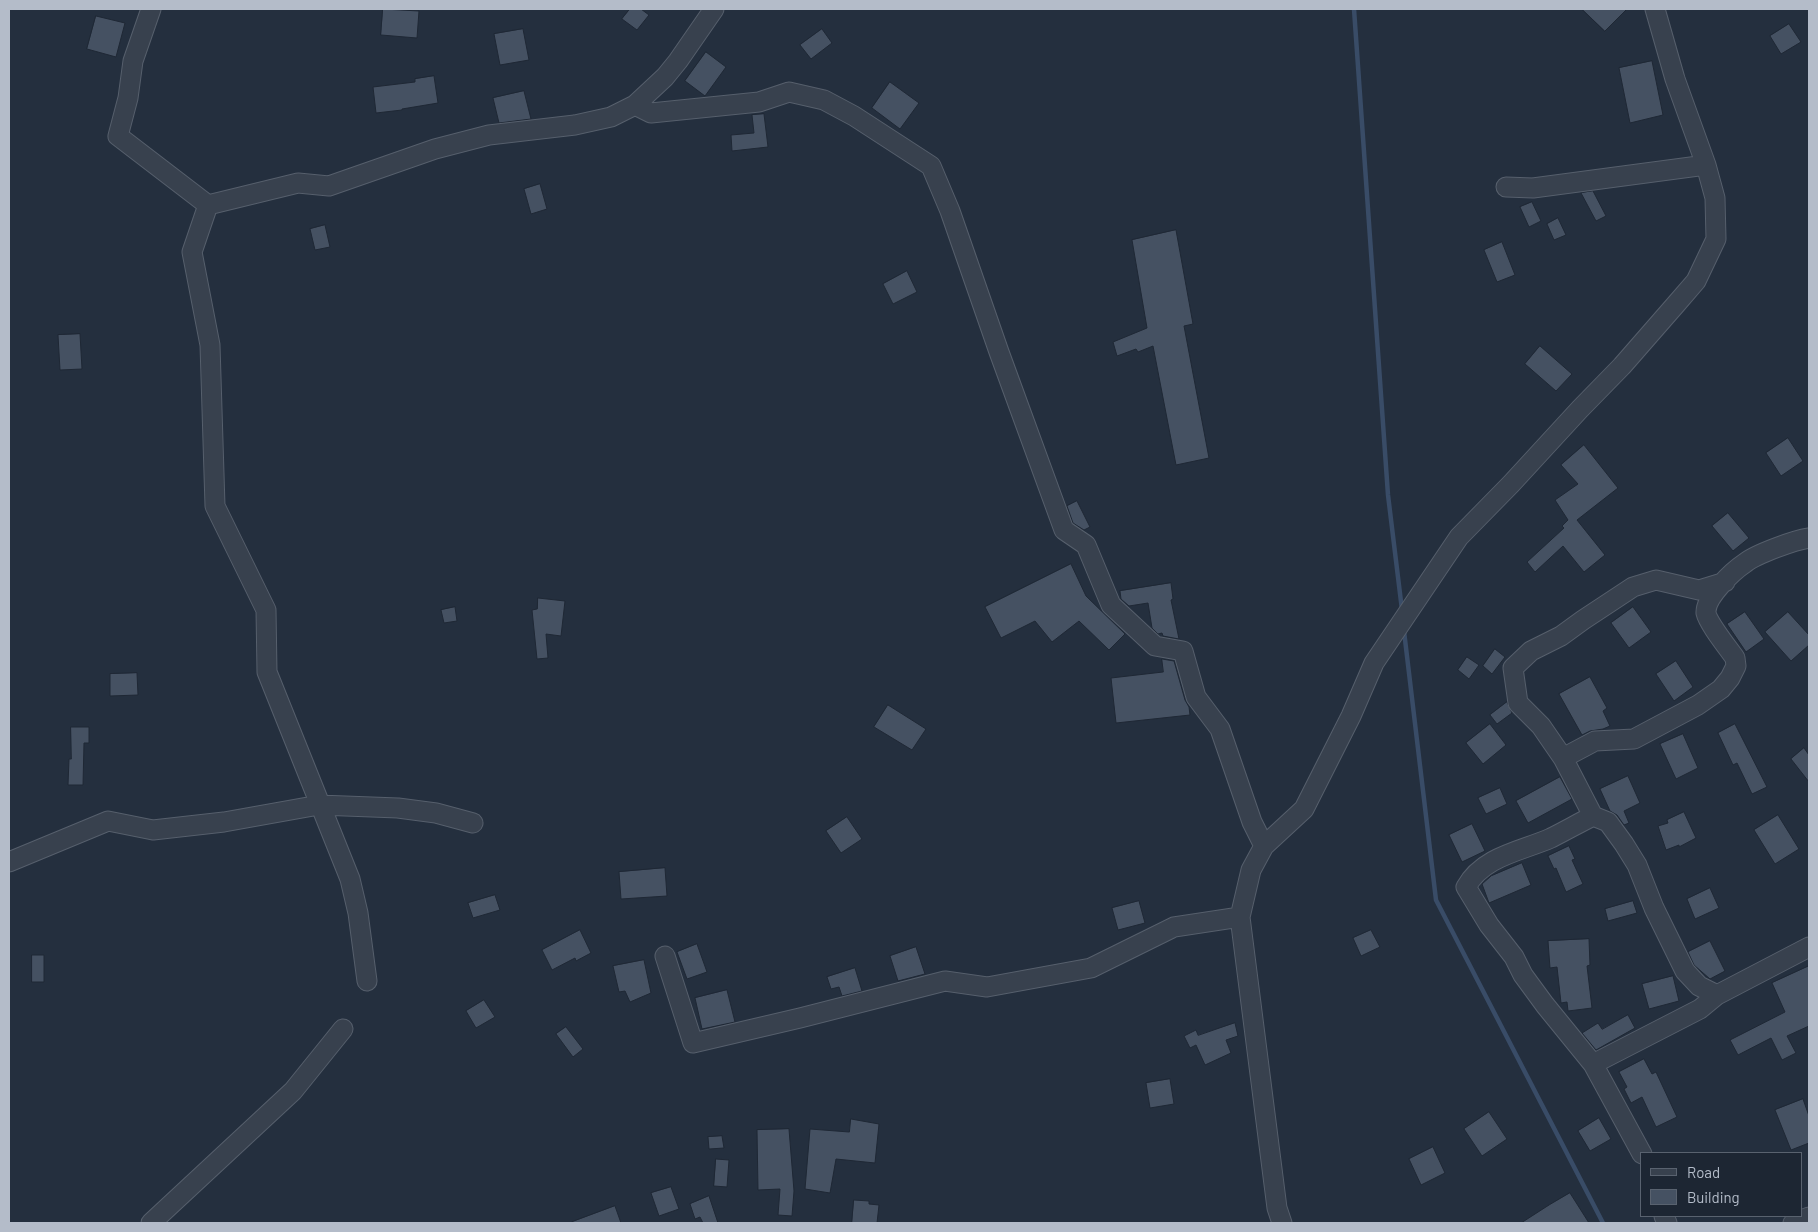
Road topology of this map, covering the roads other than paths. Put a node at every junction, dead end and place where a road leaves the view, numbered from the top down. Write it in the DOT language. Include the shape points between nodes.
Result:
graph roads {
  1 [pos="151,9"];
  2 [pos="714,9"];
  3 [pos="1655,9"];
  4 [pos="635,105"];
  5 [pos="1706,165"];
  6 [pos="1506,187"];
  7 [pos="208,204"];
  8 [pos="1809,538"];
  9 [pos="1725,582"];
  10 [pos="1563,758"];
  11 [pos="319,805"];
  12 [pos="1593,816"];
  13 [pos="473,824"];
  14 [pos="1264,846"];
  15 [pos="9,862"];
  16 [pos="1240,917"];
  17 [pos="1809,946"];
  18 [pos="665,956"];
  19 [pos="367,981"];
  20 [pos="1716,995"];
  21 [pos="343,1029"];
  22 [pos="1593,1064"];
  23 [pos="1641,1152"];
  24 [pos="1809,1218"];
  25 [pos="151,1223"];
  26 [pos="1282,1223"];
  27 [pos="1793,1223"];
  1 -- 7 [label="street" via="133,61 118,136"];
  2 -- 4 [label="street" via="665,77"];
  3 -- 5 [label="street" via="1675,79"];
  4 -- 7 [label="street" via="611,117 575,125 489,135 435,149 329,186 298,183"];
  4 -- 14 [label="street" via="651,113 759,102 789,92 824,100 930,166 950,211 1064,530 1086,545 1111,605 1155,646 1184,650 1196,697 1220,729 1252,822"];
  5 -- 6 [label="street" via="1533,188"];
  5 -- 14 [label="street" via="1715,198 1716,238 1696,281 1622,366 1459,537 1374,663 1304,809"];
  7 -- 11 [label="street" via="192,252 210,345 215,506 266,610 267,672"];
  8 -- 9 [label="street" via="1746,562"];
  9 -- 10 [label="street" via="1708,603 1706,614 1735,658 1736,666 1721,688 1698,705 1634,738 1595,742"];
  9 -- 10 [label="street" via="1699,590 1656,580 1633,587 1561,636 1531,651 1513,668 1518,703 1542,726"];
  10 -- 12 [label="street"];
  11 -- 13 [label="street" via="398,808 436,813"];
  11 -- 15 [label="street" via="224,822 153,830 108,821"];
  11 -- 19 [label="street" via="350,879"];
  12 -- 20 [label="street" via="1608,822 1624,844 1685,971 1699,986"];
  12 -- 22 [label="street" via="1551,838 1488,863 1472,876 1466,887 1545,1005"];
  14 -- 16 [label="street" via="1250,870"];
  16 -- 18 [label="street" via="1174,927 1091,968 988,987 945,981 693,1043"];
  16 -- 26 [label="street" via="1277,1208"];
  17 -- 20 [label="street"];
  20 -- 22 [label="street" via="1700,1009"];
  21 -- 25 [label="street" via="293,1091"];
  22 -- 23 [label="street"];
  24 -- 27 [label="street"];
}
